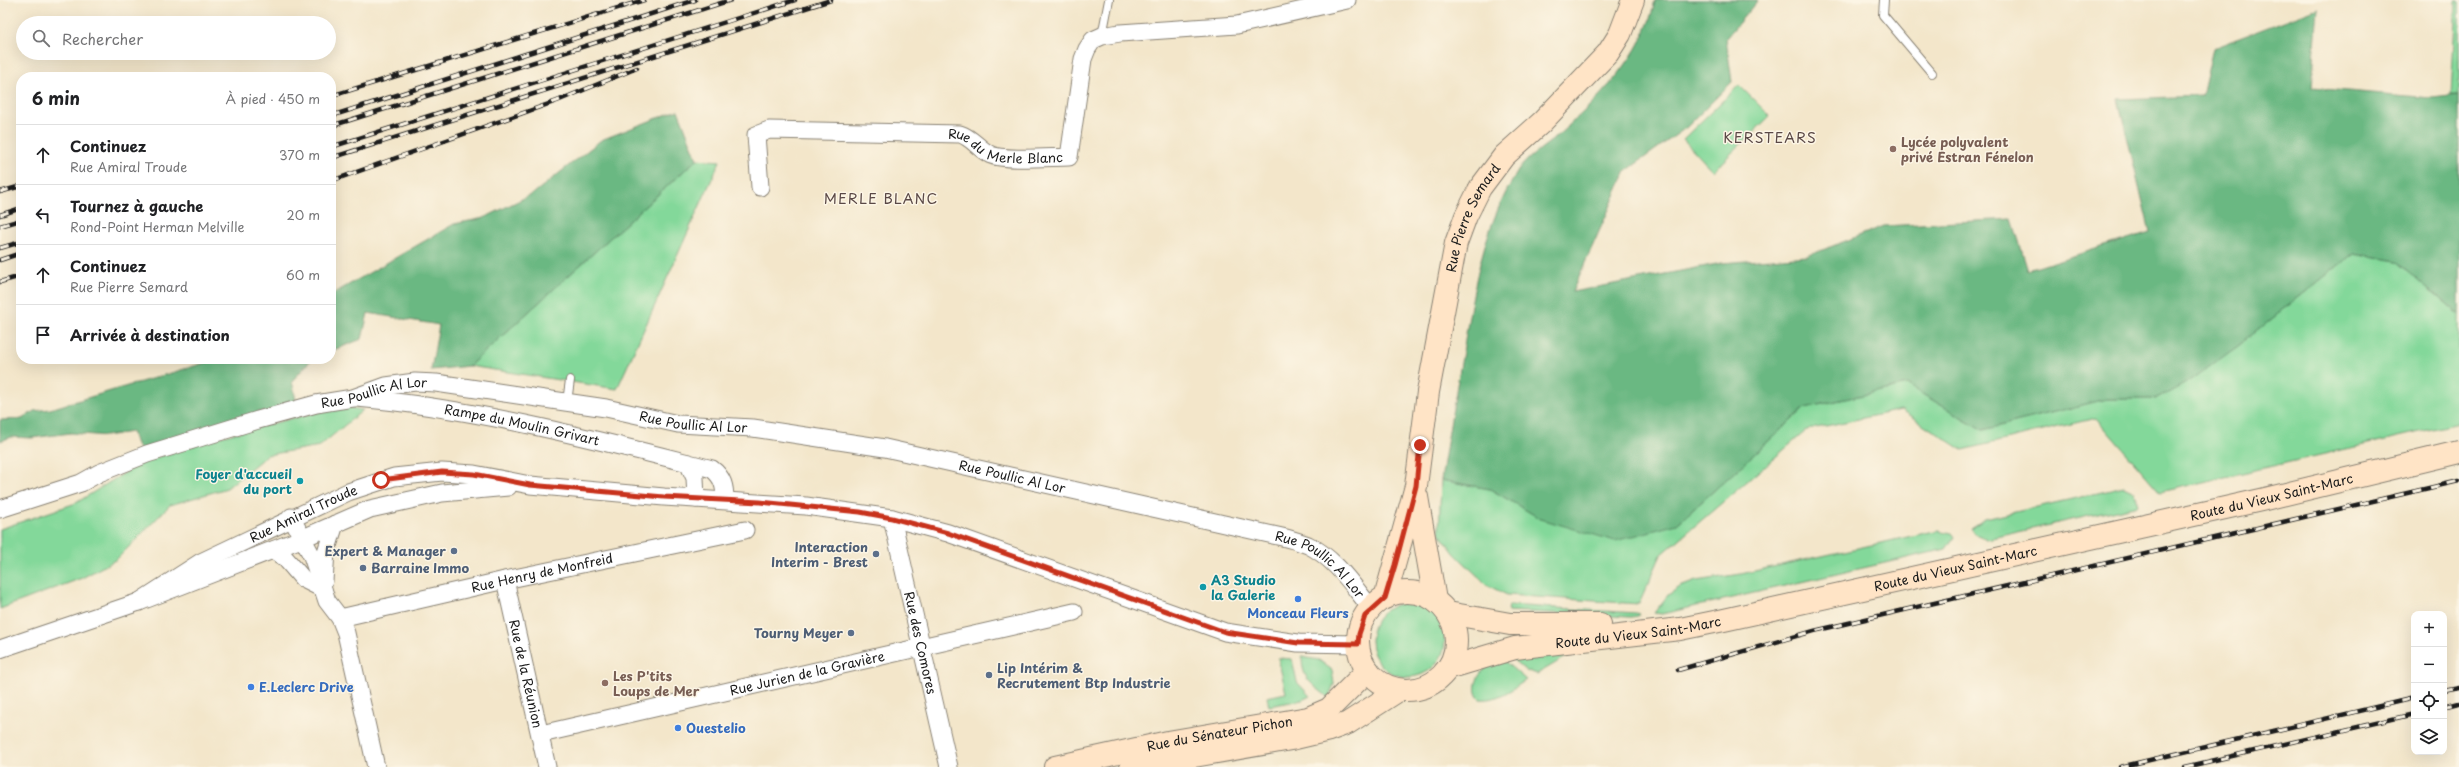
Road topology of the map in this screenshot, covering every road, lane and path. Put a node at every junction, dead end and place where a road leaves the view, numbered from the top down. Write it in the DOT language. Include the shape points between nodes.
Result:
graph roads {
  1 [pos="1109,0"];
  2 [pos="1347,0"];
  3 [pos="1633,0"];
  4 [pos="1884,0"];
  5 [pos="1102,36"];
  6 [pos="1932,74"];
  7 [pos="760,187"];
  8 [pos="570,380"];
  9 [pos="436,383"];
  10 [pos="353,398"];
  11 [pos="567,402"];
  12 [pos="418,406"];
  13 [pos="2459,444"];
  14 [pos="2459,452"];
  15 [pos="688,463"];
  16 [pos="530,485"];
  17 [pos="1416,486"];
  18 [pos="696,499"];
  19 [pos="725,500"];
  20 [pos="0,509"];
  21 [pos="290,517"];
  22 [pos="892,518"];
  23 [pos="335,524"];
  24 [pos="745,530"];
  25 [pos="301,539"];
  26 [pos="273,550"];
  27 [pos="505,580"];
  28 [pos="323,589"];
  29 [pos="139,602"];
  30 [pos="1378,603"];
  31 [pos="1441,607"];
  32 [pos="1074,612"];
  33 [pos="340,618"];
  34 [pos="1358,644"];
  35 [pos="922,647"];
  36 [pos="0,649"];
  37 [pos="1448,668"];
  38 [pos="1368,670"];
  39 [pos="1399,690"];
  40 [pos="541,734"];
  41 [pos="376,767"];
  42 [pos="547,767"];
  43 [pos="948,767"];
  44 [pos="1055,767"];
  45 [pos="1131,767"];
  1 -- 5 [label="lane"];
  2 -- 5 [label="street" via="1237,25"];
  3 -- 17 [label="main road, Rue Pierre Semard" via="1620,34 1608,53 1542,122 1504,156 1480,188 1466,216 1454,251 1428,392"];
  4 -- 6 [label="lane" via="1883,14"];
  5 -- 7 [label="street, Rue du Merle Blanc" via="1094,40 1083,59 1069,157 991,155 969,137 960,134 769,130 756,135"];
  8 -- 11 [label="lane"];
  9 -- 10 [label="street, Rue Poullic Al Lor" via="415,382 386,386"];
  9 -- 11 [label="street, Rue Poullic Al Lor"];
  9 -- 12 [label="street" via="424,389"];
  10 -- 12 [label="street, Rampe du Moulin Grivart"];
  10 -- 20 [label="street, Rue Poullic Al Lor" via="316,404 147,454 99,472 81,483"];
  11 -- 30 [label="street, Rue Poullic Al Lor" via="678,424 753,428 886,448 1282,537 1308,545 1324,554"];
  12 -- 15 [label="street, Rampe du Moulin Grivart" via="558,431"];
  13 -- 31 [label="main road, Route du Vieux Saint-Marc" via="2259,493 2093,526 1679,619 1580,626 1510,624"];
  14 -- 37 [label="main road, Route du Vieux Saint-Marc" via="2261,500 1724,620 1680,628 1515,648"];
  15 -- 18 [label="street" via="695,478"];
  15 -- 19 [label="street, Rampe du Moulin Grivart" via="719,473 725,488"];
  16 -- 18 [label="street, Rue Amiral Troude"];
  16 -- 21 [label="street, Rue Amiral Troude" via="474,474 415,474 381,480 354,489"];
  16 -- 23 [label="street, Rue Amiral Troude" via="429,496 370,509"];
  17 -- 30 [label="main road, Rue Pierre Semard"];
  17 -- 31 [label="main road, Rue Pierre Semard"];
  18 -- 19 [label="street, Rue Amiral Troude"];
  19 -- 22 [label="street, Rue Amiral Troude" via="806,506"];
  21 -- 25 [label="street"];
  21 -- 29 [label="street, Rue Amiral Troude" via="201,562"];
  22 -- 34 [label="street, Rue Amiral Troude" via="948,533 1225,632 1298,643"];
  22 -- 35 [label="street, Rue des Comores"];
  23 -- 25 [label="street, Rue Amiral Troude"];
  23 -- 28 [label="street" via="326,552"];
  24 -- 27 [label="street, Rue Henry de Monfreid"];
  25 -- 26 [label="street, Rue Amiral Troude"];
  25 -- 28 [label="street" via="312,556"];
  26 -- 28 [label="street" via="285,558 303,579"];
  26 -- 29 [label="street, Rue Amiral Troude"];
  27 -- 33 [label="street, Rue Henry de Monfreid"];
  27 -- 40 [label="street, Rue de la Réunion"];
  28 -- 33 [label="street" via="327,601"];
  29 -- 36 [label="street, Rue Amiral Troude"];
  30 -- 31 [label="main road" via="1394,594 1412,592"];
  30 -- 34 [label="main road" via="1361,625"];
  31 -- 37 [label="main road" via="1456,635 1455,652"];
  32 -- 35 [label="street, Rue Jurien de la Gravière"];
  33 -- 41 [label="street" via="346,633"];
  34 -- 38 [label="main road"];
  35 -- 40 [label="street, Rue Jurien de la Gravière"];
  35 -- 43 [label="street, Rue des Comores"];
  37 -- 39 [label="main road" via="1430,685 1420,689"];
  38 -- 39 [label="main road" via="1376,679"];
  38 -- 44 [label="main road, Rue du Sénateur Pichon" via="1329,709 1308,718 1168,742"];
  39 -- 45 [label="main road, Rue du Sénateur Pichon" via="1348,722 1330,730"];
  40 -- 42 [label="street, Rue de la Réunion"];
}
